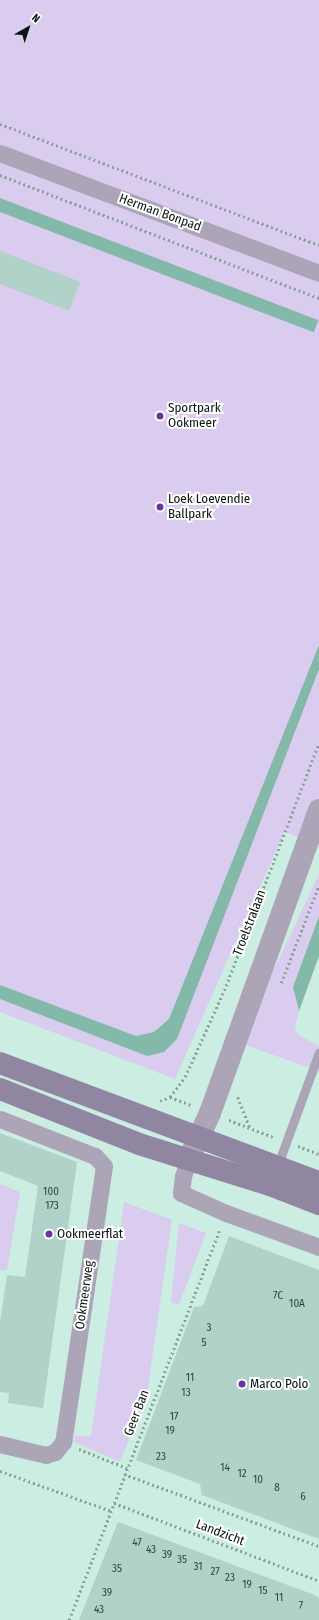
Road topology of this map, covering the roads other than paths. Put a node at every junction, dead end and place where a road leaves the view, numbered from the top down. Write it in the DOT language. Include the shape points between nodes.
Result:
graph roads {
  1 [pos="0,153"];
  2 [pos="319,273"];
  3 [pos="319,810"];
  4 [pos="319,1052"];
  5 [pos="0,1062"];
  6 [pos="0,1089"];
  7 [pos="0,1119"];
  8 [pos="200,1136"];
  9 [pos="188,1161"];
  10 [pos="274,1176"];
  11 [pos="319,1182"];
  12 [pos="319,1204"];
  13 [pos="319,1247"];
  14 [pos="0,1444"];
  1 -- 2 [label="street, Herman Bonpad"];
  3 -- 8 [label="street, Troelstralaan"];
  4 -- 10 [label="lane"];
  5 -- 8 [label="main road"];
  6 -- 9 [label="main road"];
  7 -- 14 [label="street, Ookmeerweg" via="95,1156 104,1166 63,1442 55,1452 46,1455"];
  8 -- 9 [label="street, Troelstralaan"];
  8 -- 10 [label="main road"];
  9 -- 10 [label="main road"];
  9 -- 13 [label="street" via="180,1193"];
  10 -- 11 [label="main road"];
  10 -- 12 [label="main road"];
}
